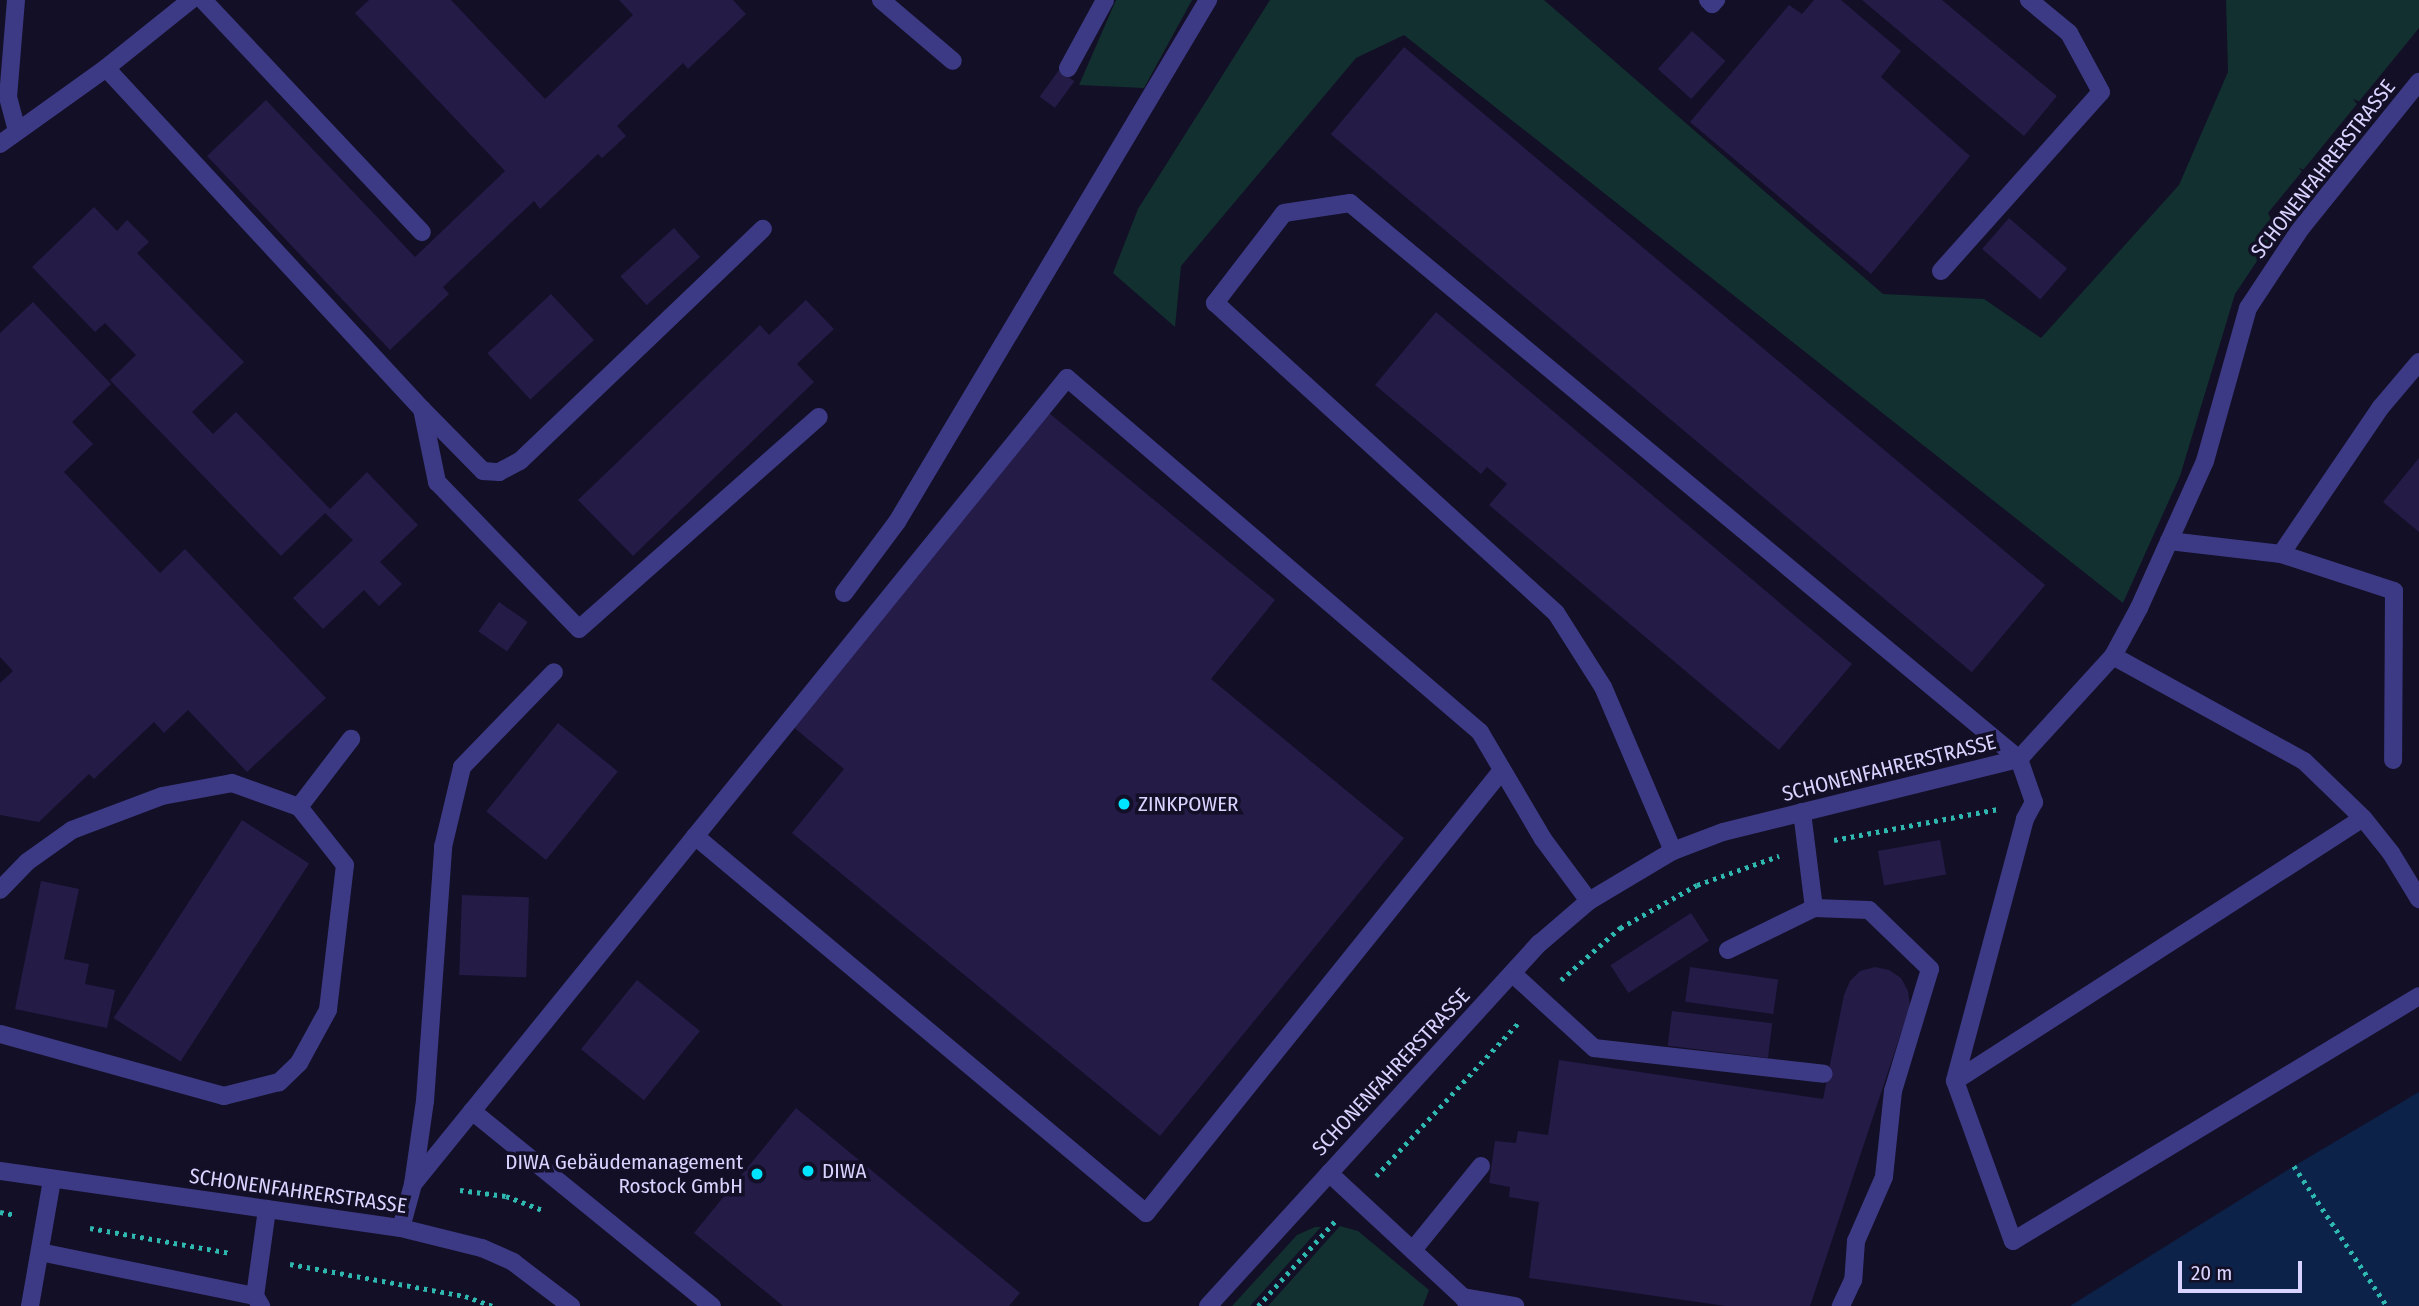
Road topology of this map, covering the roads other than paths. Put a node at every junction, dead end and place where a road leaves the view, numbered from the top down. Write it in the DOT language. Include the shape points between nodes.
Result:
graph roads {
  1 [pos="16,0"];
  2 [pos="191,0"];
  3 [pos="203,0"];
  4 [pos="881,0"];
  5 [pos="1105,0"];
  6 [pos="1208,0"];
  7 [pos="1708,0"];
  8 [pos="1716,0"];
  9 [pos="2029,0"];
  10 [pos="953,61"];
  11 [pos="106,68"];
  12 [pos="1068,68"];
  13 [pos="2419,82"];
  14 [pos="4,97"];
  15 [pos="17,131"];
  16 [pos="0,144"];
  17 [pos="762,229"];
  18 [pos="422,232"];
  19 [pos="1941,271"];
  20 [pos="2419,362"];
  21 [pos="422,409"];
  22 [pos="819,417"];
  23 [pos="2169,541"];
  24 [pos="2281,554"];
  25 [pos="844,593"];
  26 [pos="2113,656"];
  27 [pos="554,672"];
  28 [pos="351,738"];
  29 [pos="2019,759"];
  30 [pos="2393,760"];
  31 [pos="1502,770"];
  32 [pos="299,807"];
  33 [pos="1802,813"];
  34 [pos="2363,818"];
  35 [pos="695,836"];
  36 [pos="1673,850"];
  37 [pos="0,890"];
  38 [pos="2419,900"];
  39 [pos="1589,901"];
  40 [pos="1814,908"];
  41 [pos="1728,950"];
  42 [pos="1513,974"];
  43 [pos="2419,996"];
  44 [pos="0,1034"];
  45 [pos="1824,1074"];
  46 [pos="1955,1081"];
  47 [pos="472,1111"];
  48 [pos="1481,1166"];
  49 [pos="0,1171"];
  50 [pos="1329,1172"];
  51 [pos="52,1180"];
  52 [pos="413,1184"];
  53 [pos="267,1209"];
  54 [pos="401,1228"];
  55 [pos="1413,1250"];
  56 [pos="40,1252"];
  57 [pos="258,1301"];
  58 [pos="1466,1301"];
  59 [pos="30,1306"];
  60 [pos="571,1306"];
  61 [pos="712,1306"];
  62 [pos="1208,1306"];
  63 [pos="1515,1306"];
  64 [pos="1841,1306"];
  1 -- 14 [label="street"];
  2 -- 11 [label="street"];
  3 -- 18 [label="street"];
  4 -- 10 [label="street"];
  5 -- 12 [label="street"];
  6 -- 25 [label="street" via="897,522"];
  7 -- 8 [label="street" via="1712,4"];
  9 -- 19 [label="street" via="2069,33 2101,92"];
  11 -- 15 [label="street"];
  11 -- 21 [label="street"];
  13 -- 23 [label="street, SCHONENFAHRERSTRASSE" via="2301,228 2248,308 2205,461"];
  14 -- 15 [label="street"];
  15 -- 16 [label="street"];
  17 -- 21 [label="street" via="520,461 499,472 483,471"];
  20 -- 24 [label="street" via="2381,407"];
  21 -- 22 [label="street" via="438,482 579,629"];
  23 -- 24 [label="street"];
  23 -- 26 [label="street, SCHONENFAHRERSTRASSE"];
  24 -- 30 [label="street" via="2394,591"];
  26 -- 29 [label="street, SCHONENFAHRERSTRASSE"];
  26 -- 34 [label="street" via="2304,761"];
  27 -- 52 [label="street" via="462,767 443,847 425,1101"];
  28 -- 32 [label="street"];
  29 -- 33 [label="street, SCHONENFAHRERSTRASSE"];
  29 -- 36 [label="street" via="1350,203 1284,213 1215,303 1556,613 1603,687"];
  29 -- 46 [label="street" via="2034,802 2025,819"];
  31 -- 35 [label="street" via="1146,1213"];
  31 -- 35 [label="street" via="1480,732 1067,378"];
  31 -- 39 [label="street"];
  32 -- 37 [label="street" via="232,783 162,796 72,830 27,862"];
  32 -- 44 [label="street" via="345,865 328,1010 299,1063 279,1082 223,1096"];
  33 -- 36 [label="street, SCHONENFAHRERSTRASSE" via="1723,832"];
  33 -- 40 [label="street"];
  34 -- 38 [label="street"];
  34 -- 46 [label="street"];
  35 -- 47 [label="street"];
  36 -- 39 [label="street, SCHONENFAHRERSTRASSE"];
  39 -- 42 [label="street, SCHONENFAHRERSTRASSE"];
  40 -- 41 [label="street"];
  40 -- 64 [label="street" via="1870,910 1930,969 1894,1091 1884,1177 1856,1241 1853,1280"];
  42 -- 45 [label="street" via="1594,1048"];
  42 -- 50 [label="street, SCHONENFAHRERSTRASSE"];
  43 -- 46 [label="street" via="2013,1241"];
  47 -- 52 [label="street"];
  47 -- 61 [label="street"];
  48 -- 55 [label="street"];
  49 -- 51 [label="street, SCHONENFAHRERSTRASSE"];
  50 -- 55 [label="street"];
  50 -- 62 [label="street, SCHONENFAHRERSTRASSE"];
  51 -- 53 [label="street, SCHONENFAHRERSTRASSE"];
  51 -- 56 [label="street"];
  52 -- 54 [label="street"];
  53 -- 54 [label="street, SCHONENFAHRERSTRASSE"];
  53 -- 57 [label="street"];
  54 -- 60 [label="street, SCHONENFAHRERSTRASSE" via="506,1258"];
  55 -- 58 [label="street"];
  56 -- 57 [label="street"];
  56 -- 59 [label="street"];
  58 -- 63 [label="street"];
}
